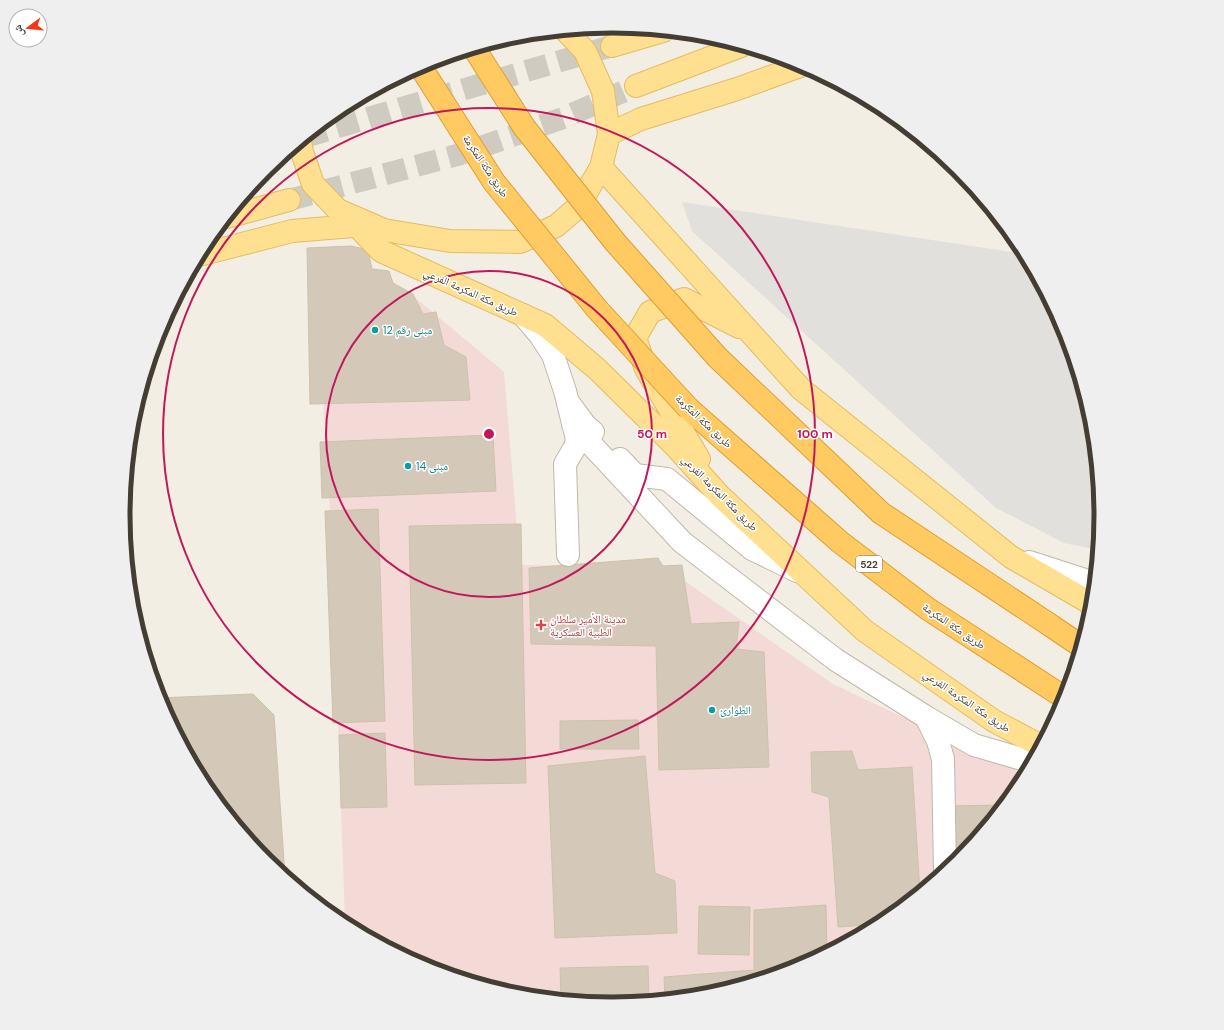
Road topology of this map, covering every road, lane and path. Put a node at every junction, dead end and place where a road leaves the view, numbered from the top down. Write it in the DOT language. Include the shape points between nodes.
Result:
graph roads {
  1 [pos="570,35"];
  2 [pos="651,35"];
  3 [pos="612,46"];
  4 [pos="735,48"];
  5 [pos="477,52"];
  6 [pos="793,69"];
  7 [pos="424,72"];
  8 [pos="636,86"];
  9 [pos="608,134"];
  10 [pos="301,147"];
  11 [pos="601,167"];
  12 [pos="289,200"];
  13 [pos="236,215"];
  14 [pos="364,225"];
  15 [pos="208,253"];
  16 [pos="523,316"];
  17 [pos="751,333"];
  18 [pos="568,402"];
  19 [pos="573,424"];
  20 [pos="720,496"];
  21 [pos="568,555"];
  22 [pos="1011,557"];
  23 [pos="804,574"];
  24 [pos="1089,582"];
  25 [pos="1086,601"];
  26 [pos="1077,643"];
  27 [pos="1059,694"];
  28 [pos="926,717"];
  29 [pos="1036,743"];
  30 [pos="1026,760"];
  31 [pos="945,863"];
  1 -- 9 [label="main road" via="585,51 603,91"];
  2 -- 3 [label="main road"];
  4 -- 8 [label="main road"];
  5 -- 26 [label="highway, bridge" via="528,134 615,242 717,357 881,513"];
  6 -- 9 [label="main road" via="641,119"];
  7 -- 27 [label="highway, طريق مكة المكرمة / 522, bridge" via="494,182 597,309 689,409 840,542 928,609"];
  9 -- 11 [label="main road"];
  10 -- 14 [label="main road, طريق مكة المكرمة الفرعي" via="313,184 338,210"];
  11 -- 14 [label="main road" via="578,207 556,226 520,242 450,240"];
  11 -- 17 [label="main road"];
  12 -- 13 [label="main road"];
  14 -- 15 [label="main road" via="292,231"];
  14 -- 16 [label="main road, طريق مكة المكرمة الفرعي" via="381,251"];
  16 -- 18 [label="street" via="553,354"];
  16 -- 20 [label="main road, طريق مكة المكرمة الفرعي" via="545,325 597,369 676,447"];
  17 -- 20 [label="main road" via="684,299 650,312 635,338 646,369"];
  17 -- 22 [label="main road" via="801,389"];
  18 -- 19 [label="street"];
  18 -- 23 [label="street" via="585,425 635,475 667,479 752,549"];
  19 -- 21 [label="street" via="577,439 565,464"];
  19 -- 28 [label="street" via="682,542 836,660"];
  20 -- 23 [label="main road, طريق مكة المكرمة الفرعي"];
  22 -- 24 [label="street"];
  22 -- 25 [label="main road"];
  23 -- 29 [label="main road, طريق مكة المكرمة الفرعي" via="865,631 994,722"];
  28 -- 30 [label="street" via="974,745"];
  28 -- 31 [label="street" via="938,741 943,759"];
}
